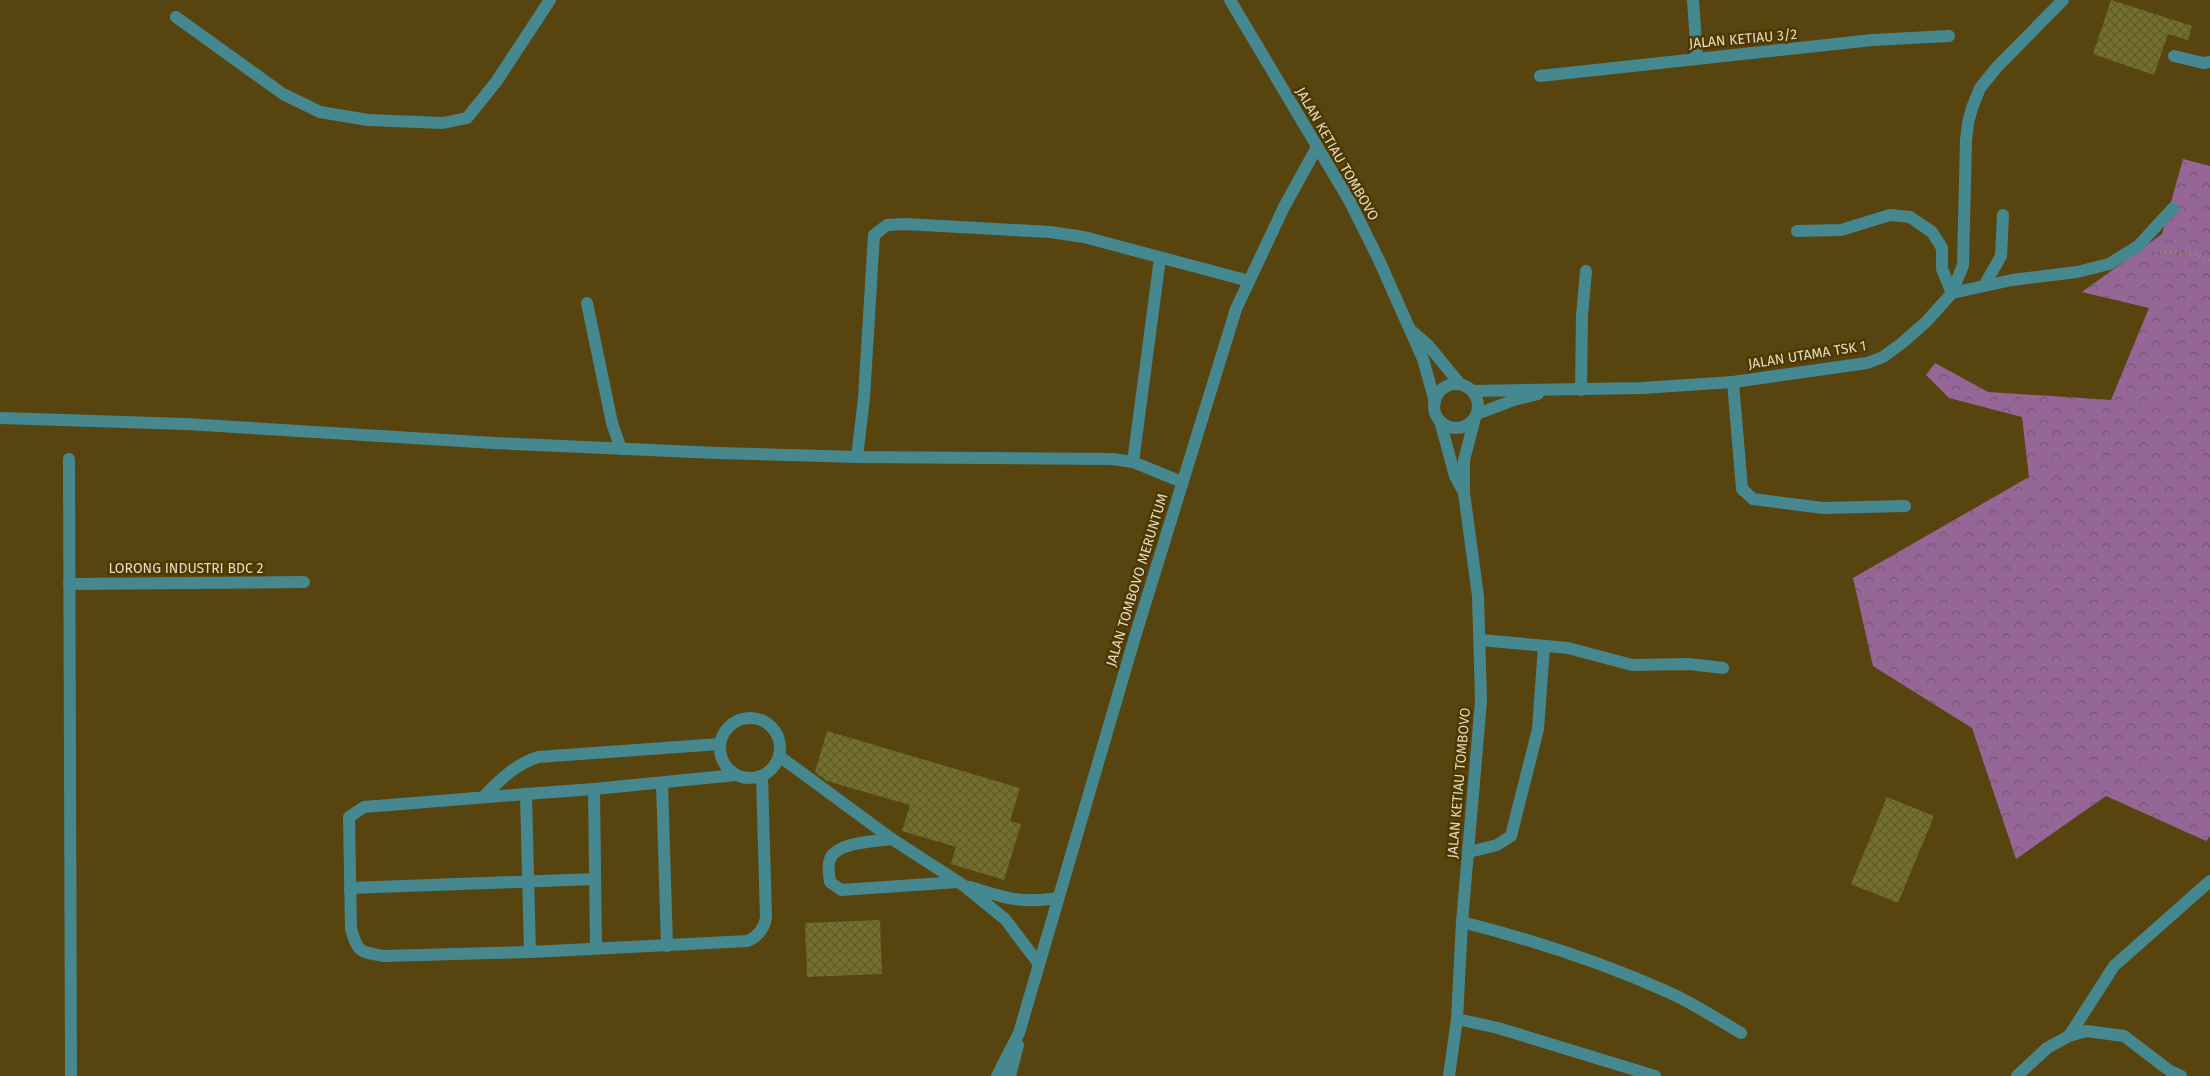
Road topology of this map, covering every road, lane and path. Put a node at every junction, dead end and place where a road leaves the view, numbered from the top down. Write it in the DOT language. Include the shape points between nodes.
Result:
graph roads {
  1 [pos="550,0"];
  2 [pos="1230,0"];
  3 [pos="1694,0"];
  4 [pos="2064,0"];
  5 [pos="176,17"];
  6 [pos="1949,36"];
  7 [pos="2174,56"];
  8 [pos="1697,58"];
  9 [pos="2210,62"];
  10 [pos="1540,76"];
  11 [pos="1316,149"];
  12 [pos="2173,208"];
  13 [pos="2003,215"];
  14 [pos="1797,231"];
  15 [pos="2132,250"];
  16 [pos="1160,258"];
  17 [pos="2210,261"];
  18 [pos="1586,271"];
  19 [pos="1249,282"];
  20 [pos="1985,284"];
  21 [pos="1952,292"];
  22 [pos="587,303"];
  23 [pos="1410,328"];
  24 [pos="1733,382"];
  25 [pos="1460,384"];
  26 [pos="1581,390"];
  27 [pos="1472,391"];
  28 [pos="1552,391"];
  29 [pos="1435,402"];
  30 [pos="1476,416"];
  31 [pos="0,418"];
  32 [pos="1440,421"];
  33 [pos="621,449"];
  34 [pos="857,457"];
  35 [pos="69,460"];
  36 [pos="1133,462"];
  37 [pos="1182,482"];
  38 [pos="1464,493"];
  39 [pos="1905,506"];
  40 [pos="304,582"];
  41 [pos="69,584"];
  42 [pos="1481,640"];
  43 [pos="1544,646"];
  44 [pos="1723,668"];
  45 [pos="720,744"];
  46 [pos="780,756"];
  47 [pos="736,775"];
  48 [pos="762,776"];
  49 [pos="662,783"];
  50 [pos="594,790"];
  51 [pos="526,794"];
  52 [pos="482,797"];
  53 [pos="892,840"];
  54 [pos="1469,852"];
  55 [pos="595,879"];
  56 [pos="528,880"];
  57 [pos="2210,881"];
  58 [pos="960,883"];
  59 [pos="350,888"];
  60 [pos="1058,898"];
  61 [pos="1462,922"];
  62 [pos="667,946"];
  63 [pos="596,948"];
  64 [pos="530,952"];
  65 [pos="1039,964"];
  66 [pos="1457,1020"];
  67 [pos="1019,1033"];
  68 [pos="1741,1033"];
  69 [pos="2069,1036"];
  70 [pos="71,1076"];
  71 [pos="997,1076"];
  72 [pos="1010,1076"];
  73 [pos="1449,1076"];
  74 [pos="1655,1076"];
  75 [pos="2018,1076"];
  76 [pos="2181,1076"];
  1 -- 5 [label="street" via="496,82 467,118 443,123 368,120 320,112 284,94"];
  2 -- 11 [label="street, JALAN KETIAU TOMBOVO"];
  3 -- 8 [label="street"];
  4 -- 21 [label="street, JALAN UTAMA TSK 1" via="1997,67 1980,88 1972,108 1966,140 1963,265"];
  6 -- 8 [label="street, JALAN KETIAU 3/2" via="1872,40"];
  7 -- 9 [label="street"];
  8 -- 10 [label="street, JALAN KETIAU 3/2"];
  11 -- 19 [label="street, JALAN TOMBOVO MERUNTUM"];
  11 -- 23 [label="street, JALAN KETIAU TOMBOVO" via="1349,200"];
  12 -- 15 [label="street"];
  13 -- 20 [label="street" via="2001,256"];
  14 -- 21 [label="street" via="1841,230 1890,215 1910,216 1932,232 1942,248 1942,270"];
  15 -- 17 [label="path" via="2194,254"];
  15 -- 20 [label="street" via="2095,269"];
  16 -- 19 [label="street"];
  16 -- 34 [label="street" via="1114,244 1050,232 887,225 874,235"];
  16 -- 36 [label="street"];
  18 -- 26 [label="street"];
  19 -- 37 [label="street, JALAN TOMBOVO MERUNTUM" via="1236,309"];
  20 -- 21 [label="street"];
  21 -- 24 [label="street, JALAN UTAMA TSK 1" via="1902,343 1868,363"];
  22 -- 33 [label="street" via="612,423"];
  23 -- 25 [label="street, JALAN KETIAU TOMBOVO"];
  23 -- 29 [label="street, JALAN KETIAU TOMBOVO"];
  24 -- 26 [label="street, JALAN UTAMA TSK 1"];
  24 -- 39 [label="street" via="1742,489 1753,499 1823,508"];
  25 -- 27 [label="street"];
  25 -- 29 [label="street" via="1447,386 1437,395"];
  26 -- 28 [label="street, JALAN UTAMA TSK 1"];
  27 -- 28 [label="street"];
  27 -- 30 [label="street" via="1478,402"];
  28 -- 30 [label="street" via="1514,400"];
  29 -- 32 [label="street" via="1434,409"];
  30 -- 32 [label="street" via="1458,428"];
  30 -- 38 [label="street, JALAN KETIAU TOMBOVO" via="1464,460"];
  31 -- 33 [label="street" via="186,424"];
  32 -- 38 [label="street, JALAN KETIAU TOMBOVO" via="1455,476"];
  33 -- 34 [label="street"];
  34 -- 36 [label="street" via="1112,459"];
  35 -- 41 [label="street"];
  36 -- 37 [label="street"];
  37 -- 60 [label="street, JALAN TOMBOVO MERUNTUM"];
  38 -- 42 [label="street, JALAN KETIAU TOMBOVO"];
  40 -- 41 [label="street, LORONG INDUSTRI BDC 2"];
  41 -- 70 [label="street"];
  42 -- 43 [label="street"];
  42 -- 54 [label="street, JALAN KETIAU TOMBOVO" via="1481,702"];
  43 -- 44 [label="street" via="1568,648 1632,665 1689,664"];
  43 -- 54 [label="street" via="1538,729 1511,836 1497,845"];
  45 -- 46 [label="street" via="732,723 743,718 756,718 768,723 776,732"];
  45 -- 47 [label="street" via="726,767"];
  45 -- 52 [label="street" via="538,757 521,763"];
  46 -- 48 [label="street" via="773,768"];
  46 -- 53 [label="street"];
  47 -- 48 [label="street"];
  47 -- 49 [label="street"];
  48 -- 62 [label="street" via="765,925 748,942"];
  49 -- 50 [label="street"];
  49 -- 62 [label="street"];
  50 -- 51 [label="street"];
  50 -- 55 [label="street"];
  51 -- 52 [label="street"];
  51 -- 56 [label="street"];
  52 -- 59 [label="street" via="364,807 348,817"];
  53 -- 58 [label="street"];
  53 -- 58 [label="street" via="851,844 837,850 830,857 830,882 841,890"];
  54 -- 61 [label="street, JALAN KETIAU TOMBOVO"];
  55 -- 56 [label="street"];
  55 -- 63 [label="street"];
  56 -- 59 [label="street"];
  56 -- 64 [label="street"];
  57 -- 69 [label="street" via="2114,966"];
  58 -- 60 [label="street" via="1016,901"];
  58 -- 65 [label="street" via="1005,919"];
  59 -- 64 [label="street" via="351,929 356,947 362,952 384,956"];
  60 -- 65 [label="street, JALAN TOMBOVO MERUNTUM"];
  61 -- 66 [label="street, JALAN KETIAU TOMBOVO"];
  61 -- 68 [label="street" via="1534,941 1602,965 1669,992"];
  62 -- 63 [label="street"];
  63 -- 64 [label="street"];
  65 -- 67 [label="street, JALAN TOMBOVO MERUNTUM"];
  66 -- 73 [label="street, JALAN KETIAU TOMBOVO"];
  66 -- 74 [label="street" via="1498,1028"];
  67 -- 71 [label="street, JALAN TOMBOVO MERUNTUM"];
  67 -- 72 [label="street, JALAN TOMBOVO MERUNTUM" via="1018,1053"];
  69 -- 75 [label="street" via="2047,1048"];
  69 -- 76 [label="street" via="2086,1032 2124,1036"];
}
